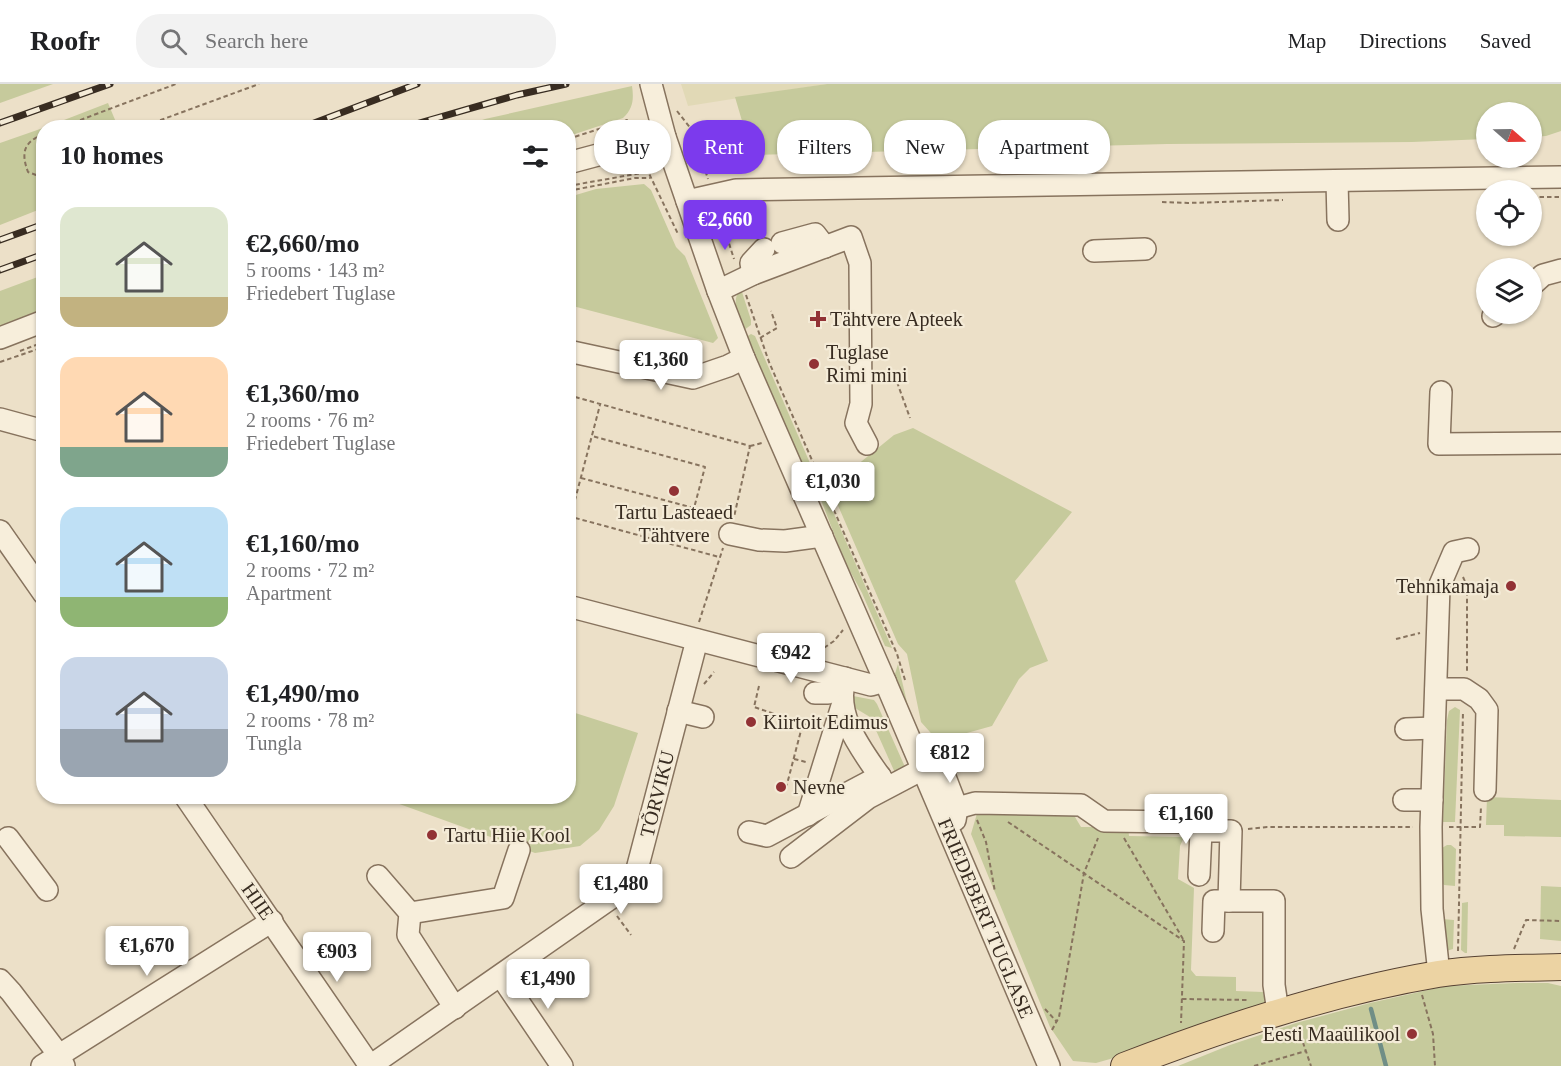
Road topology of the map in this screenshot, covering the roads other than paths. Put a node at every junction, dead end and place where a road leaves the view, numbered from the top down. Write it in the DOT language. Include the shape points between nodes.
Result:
graph roads {
  1 [pos="651,84"];
  2 [pos="661,120"];
  3 [pos="671,154"];
  4 [pos="594,156"];
  5 [pos="576,161"];
  6 [pos="1561,177"];
  7 [pos="1540,180"];
  8 [pos="1337,181"];
  9 [pos="1476,184"];
  10 [pos="687,201"];
  11 [pos="1338,220"];
  12 [pos="825,247"];
  13 [pos="1145,249"];
  14 [pos="1094,251"];
  15 [pos="1561,270"];
  16 [pos="1542,276"];
  17 [pos="746,277"];
  18 [pos="718,291"];
  19 [pos="36,324"];
  20 [pos="0,338"];
  21 [pos="576,353"];
  22 [pos="744,358"];
  23 [pos="1441,392"];
  24 [pos="0,419"];
  25 [pos="36,429"];
  26 [pos="1561,443"];
  27 [pos="867,444"];
  28 [pos="0,531"];
  29 [pos="730,534"];
  30 [pos="822,536"];
  31 [pos="1461,551"];
  32 [pos="36,583"];
  33 [pos="576,608"];
  34 [pos="697,640"];
  35 [pos="895,681"];
  36 [pos="844,682"];
  37 [pos="1436,689"];
  38 [pos="815,693"];
  39 [pos="842,706"];
  40 [pos="678,711"];
  41 [pos="703,717"];
  42 [pos="1434,728"];
  43 [pos="1406,729"];
  44 [pos="914,748"];
  45 [pos="923,770"];
  46 [pos="884,782"];
  47 [pos="1485,790"];
  48 [pos="1404,800"];
  49 [pos="1432,800"];
  50 [pos="191,804"];
  51 [pos="961,807"];
  52 [pos="808,815"];
  53 [pos="1201,831"];
  54 [pos="749,832"];
  55 [pos="951,836"];
  56 [pos="3,838"];
  57 [pos="519,850"];
  58 [pos="790,857"];
  59 [pos="1199,875"];
  60 [pos="378,876"];
  61 [pos="47,890"];
  62 [pos="1229,901"];
  63 [pos="410,913"];
  64 [pos="272,921"];
  65 [pos="1213,932"];
  66 [pos="1561,967"];
  67 [pos="1449,973"];
  68 [pos="501,976"];
  69 [pos="0,980"];
  70 [pos="455,1008"];
  71 [pos="1287,1017"];
  72 [pos="55,1062"];
  73 [pos="370,1066"];
  74 [pos="562,1066"];
  75 [pos="1048,1066"];
  76 [pos="1124,1066"];
  1 -- 2 [label="street, FRIEDEBERT TUGLASE"];
  3 -- 10 [label="street, FRIEDEBERT TUGLASE"];
  4 -- 5 [label="street"];
  6 -- 7 [label="street"];
  8 -- 9 [label="street"];
  8 -- 10 [label="street" via="747,190"];
  8 -- 11 [label="street"];
  10 -- 18 [label="street, FRIEDEBERT TUGLASE"];
  12 -- 17 [label="street"];
  12 -- 17 [label="street" via="815,234 773,246 751,263"];
  12 -- 27 [label="street" via="855,231 860,263 861,404 856,423"];
  13 -- 14 [label="street"];
  15 -- 16 [label="street"];
  17 -- 18 [label="street"];
  18 -- 22 [label="street, FRIEDEBERT TUGLASE"];
  19 -- 20 [label="street"];
  21 -- 22 [label="street" via="693,378"];
  22 -- 30 [label="street, FRIEDEBERT TUGLASE"];
  23 -- 26 [label="street" via="1439,444"];
  24 -- 25 [label="street"];
  28 -- 32 [label="street"];
  29 -- 30 [label="street" via="785,541"];
  30 -- 35 [label="street, FRIEDEBERT TUGLASE"];
  31 -- 37 [label="street" via="1439,587 1441,627"];
  33 -- 34 [label="street"];
  34 -- 36 [label="street"];
  34 -- 40 [label="street, TÕRVIKU"];
  35 -- 36 [label="street" via="871,685"];
  35 -- 44 [label="street, FRIEDEBERT TUGLASE"];
  36 -- 38 [label="street" via="828,693"];
  36 -- 39 [label="street"];
  37 -- 42 [label="street"];
  37 -- 47 [label="street" via="1464,689 1479,699 1486,710"];
  39 -- 46 [label="street" via="847,724"];
  39 -- 52 [label="street"];
  40 -- 41 [label="street"];
  40 -- 68 [label="street, TÕRVIKU" via="635,877 627,887"];
  42 -- 43 [label="street"];
  42 -- 49 [label="street"];
  44 -- 45 [label="street, FRIEDEBERT TUGLASE"];
  44 -- 51 [label="street" via="940,764"];
  45 -- 46 [label="street"];
  45 -- 55 [label="street, FRIEDEBERT TUGLASE"];
  46 -- 52 [label="street"];
  46 -- 58 [label="street"];
  48 -- 49 [label="street"];
  49 -- 67 [label="street" via="1432,909"];
  50 -- 64 [label="street, HIIE"];
  51 -- 53 [label="street" via="975,803 1081,805 1109,822 1185,822"];
  51 -- 55 [label="street"];
  52 -- 54 [label="street" via="767,836"];
  53 -- 59 [label="street"];
  53 -- 62 [label="street" via="1230,831"];
  55 -- 75 [label="street, FRIEDEBERT TUGLASE"];
  56 -- 61 [label="street"];
  57 -- 63 [label="street" via="503,897"];
  60 -- 63 [label="street"];
  62 -- 65 [label="street" via="1214,901"];
  62 -- 71 [label="street" via="1274,901 1274,985"];
  63 -- 70 [label="street" via="408,935"];
  64 -- 72 [label="street"];
  64 -- 73 [label="street, HIIE"];
  66 -- 67 [label="main road"];
  67 -- 71 [label="main road" via="1369,988"];
  68 -- 70 [label="street, TÕRVIKU"];
  68 -- 74 [label="street"];
  69 -- 72 [label="street"];
  70 -- 73 [label="street, TÕRVIKU"];
  71 -- 76 [label="main road"];
}
